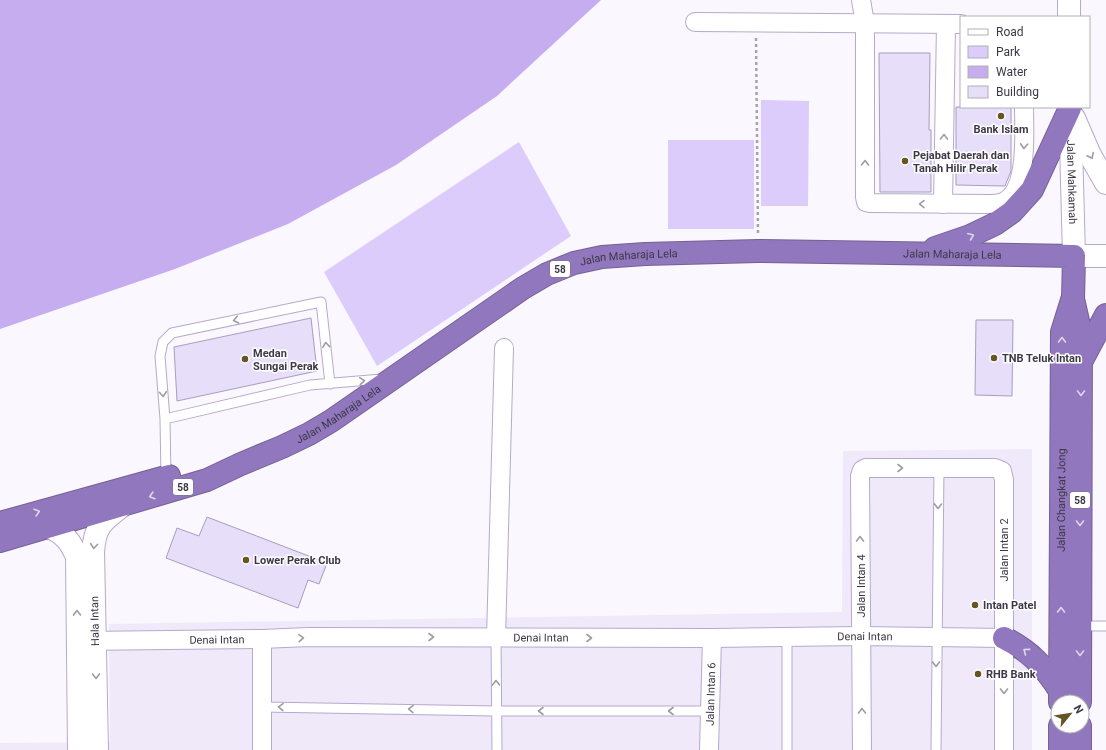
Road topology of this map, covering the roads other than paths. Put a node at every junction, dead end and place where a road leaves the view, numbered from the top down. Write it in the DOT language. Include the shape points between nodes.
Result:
graph roads {
  1 [pos="861,0"];
  2 [pos="1069,0"];
  3 [pos="1069,16"];
  4 [pos="695,22"];
  5 [pos="865,24"];
  6 [pos="953,24"];
  7 [pos="1024,108"];
  8 [pos="1070,108"];
  9 [pos="1070,108"];
  10 [pos="1070,108"];
  11 [pos="1106,183"];
  12 [pos="943,204"];
  13 [pos="921,253"];
  14 [pos="1074,256"];
  15 [pos="1106,256"];
  16 [pos="1073,299"];
  17 [pos="1106,315"];
  18 [pos="504,348"];
  19 [pos="1081,363"];
  20 [pos="394,378"];
  21 [pos="330,384"];
  22 [pos="165,419"];
  23 [pos="241,464"];
  24 [pos="939,467"];
  25 [pos="166,477"];
  26 [pos="123,505"];
  27 [pos="0,523"];
  28 [pos="49,527"];
  29 [pos="0,541"];
  30 [pos="1080,626"];
  31 [pos="1106,626"];
  32 [pos="861,636"];
  33 [pos="787,637"];
  34 [pos="936,637"];
  35 [pos="496,638"];
  36 [pos="712,638"];
  37 [pos="1004,638"];
  38 [pos="262,639"];
  39 [pos="87,641"];
  40 [pos="1059,694"];
  41 [pos="1060,694"];
  42 [pos="1080,694"];
  43 [pos="262,707"];
  44 [pos="496,711"];
  45 [pos="710,711"];
  46 [pos="1060,734"];
  47 [pos="1080,734"];
  48 [pos="80,750"];
  49 [pos="97,750"];
  50 [pos="262,750"];
  51 [pos="497,750"];
  52 [pos="709,750"];
  53 [pos="787,750"];
  54 [pos="862,750"];
  55 [pos="936,750"];
  56 [pos="1004,750"];
  57 [pos="1060,750"];
  58 [pos="1080,750"];
  1 -- 5 [label="street"];
  2 -- 3 [label="street"];
  4 -- 5 [label="street"];
  5 -- 6 [label="street"];
  12 -- 5 [label="street, one-way" via="866,202"];
  12 -- 6 [label="street, one-way"];
  7 -- 12 [label="street, one-way" via="1020,181 1012,194 1003,202"];
  8 -- 11 [label="street, one-way" via="1090,155"];
  13 -- 9 [label="highway, one-way" via="970,236 1012,212 1032,190"];
  10 -- 14 [label="street, Jalan Mahkamah"];
  13 -- 14 [label="highway, Jalan Maharaja Lela / 58"];
  13 -- 20 [label="highway, Jalan Maharaja Lela / 58" via="758,251 645,254 602,257 574,263 547,274 523,288"];
  14 -- 15 [label="street"];
  14 -- 16 [label="highway, Jalan Changkat Jong / 58"];
  16 -- 19 [label="highway, Jalan Changkat Jong / 58" via="1081,334"];
  41 -- 16 [label="highway, Jalan Changkat Jong / 58, one-way" via="1062,332"];
  17 -- 19 [label="highway"];
  18 -- 35 [label="street"];
  19 -- 30 [label="highway, Jalan Changkat Jong / 58, one-way"];
  21 -- 20 [label="lane, one-way"];
  20 -- 23 [label="highway, Jalan Maharaja Lela / 58" via="309,434"];
  21 -- 22 [label="lane" via="310,385"];
  21 -- 22 [label="lane, one-way" via="321,302 172,333 163,342 160,356"];
  22 -- 25 [label="lane"];
  23 -- 25 [label="highway, Jalan Maharaja Lela / 58" via="204,468"];
  23 -- 26 [label="highway, Jalan Maharaja Lela / 58, one-way" via="207,480"];
  32 -- 24 [label="street, Jalan Intan 4, one-way" via="862,470"];
  24 -- 34 [label="lane, one-way"];
  24 -- 37 [label="street, Jalan Intan 2" via="1002,470"];
  27 -- 25 [label="highway, Jalan Maharaja Lela / 58, one-way"];
  26 -- 28 [label="highway, Jalan Maharaja Lela / 58"];
  26 -- 39 [label="street, Hala Intan, one-way" via="97,529 94,539"];
  28 -- 29 [label="highway, Jalan Maharaja Lela / 58"];
  39 -- 28 [label="street, Hala Intan, one-way" via="77,557 67,538"];
  30 -- 31 [label="lane"];
  30 -- 42 [label="highway, Jalan Changkat Jong / 58, one-way"];
  32 -- 33 [label="street, Denai Intan"];
  32 -- 34 [label="street, Denai Intan"];
  54 -- 32 [label="street, Jalan Intan 4, one-way"];
  33 -- 36 [label="street, Denai Intan"];
  33 -- 53 [label="lane"];
  34 -- 37 [label="street, Denai Intan"];
  34 -- 55 [label="lane, one-way"];
  35 -- 36 [label="street, Denai Intan, one-way"];
  38 -- 35 [label="street, Denai Intan, one-way"];
  44 -- 35 [label="lane, one-way"];
  36 -- 45 [label="street, Jalan Intan 6"];
  40 -- 37 [label="highway, one-way" via="1039,662"];
  37 -- 56 [label="street, Jalan Intan 2, one-way"];
  38 -- 39 [label="street, Denai Intan"];
  38 -- 43 [label="street"];
  39 -- 48 [label="street, Hala Intan"];
  39 -- 49 [label="street, Hala Intan, one-way"];
  44 -- 43 [label="lane, one-way"];
  43 -- 50 [label="street"];
  45 -- 44 [label="lane, one-way"];
  44 -- 51 [label="lane"];
  45 -- 52 [label="street, Jalan Intan 6"];
  46 -- 57 [label="highway"];
  47 -- 58 [label="highway"];
}
